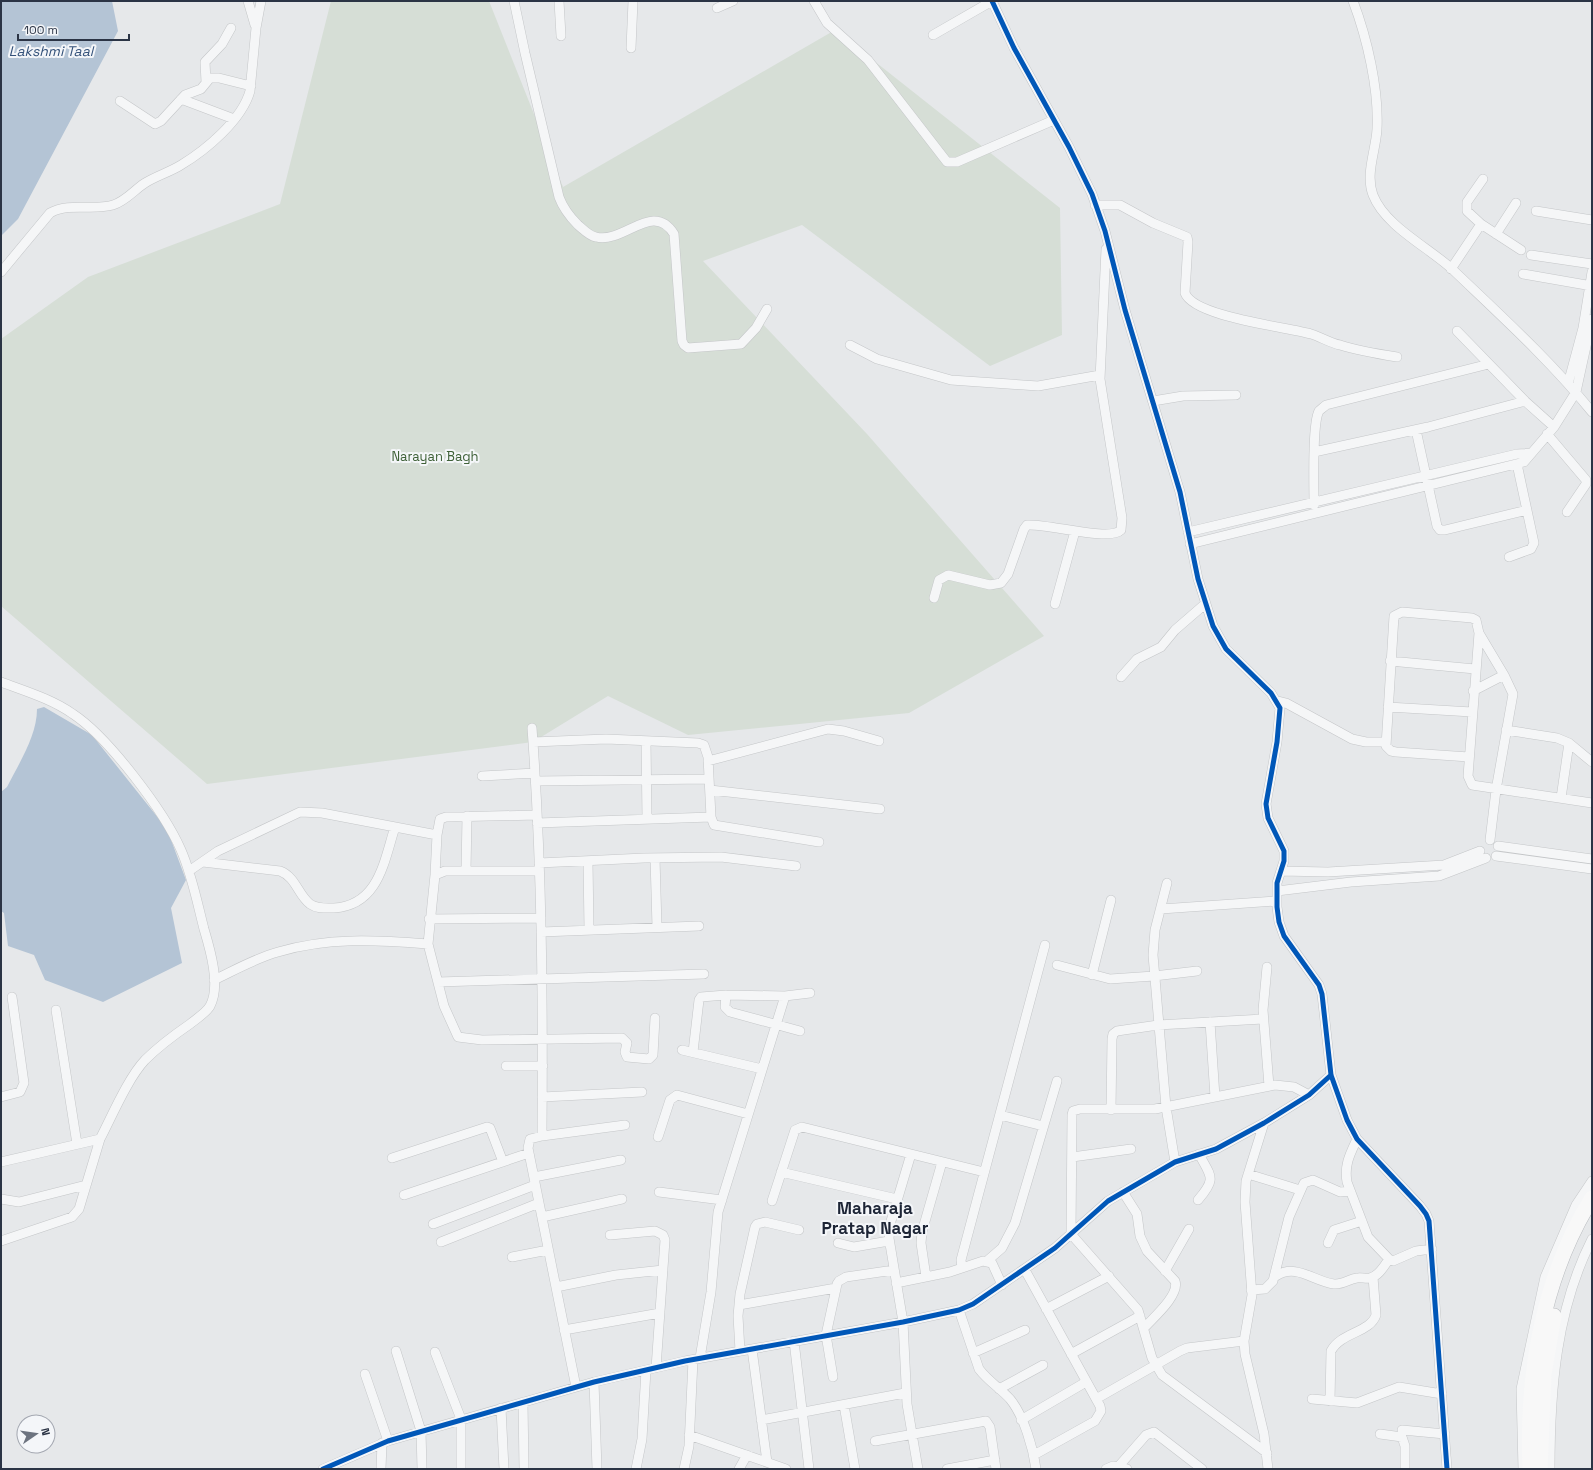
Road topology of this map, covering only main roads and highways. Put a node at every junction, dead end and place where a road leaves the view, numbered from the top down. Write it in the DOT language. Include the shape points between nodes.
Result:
graph roads {
  1 [pos="1592,1198"];
  2 [pos="1592,1217"];
  3 [pos="1530,1469"];
  4 [pos="1540,1469"];
  1 -- 3 [label="highway" via="1566,1244 1546,1303 1530,1415"];
  2 -- 4 [label="highway" via="1568,1267 1556,1304 1544,1374"];
}
